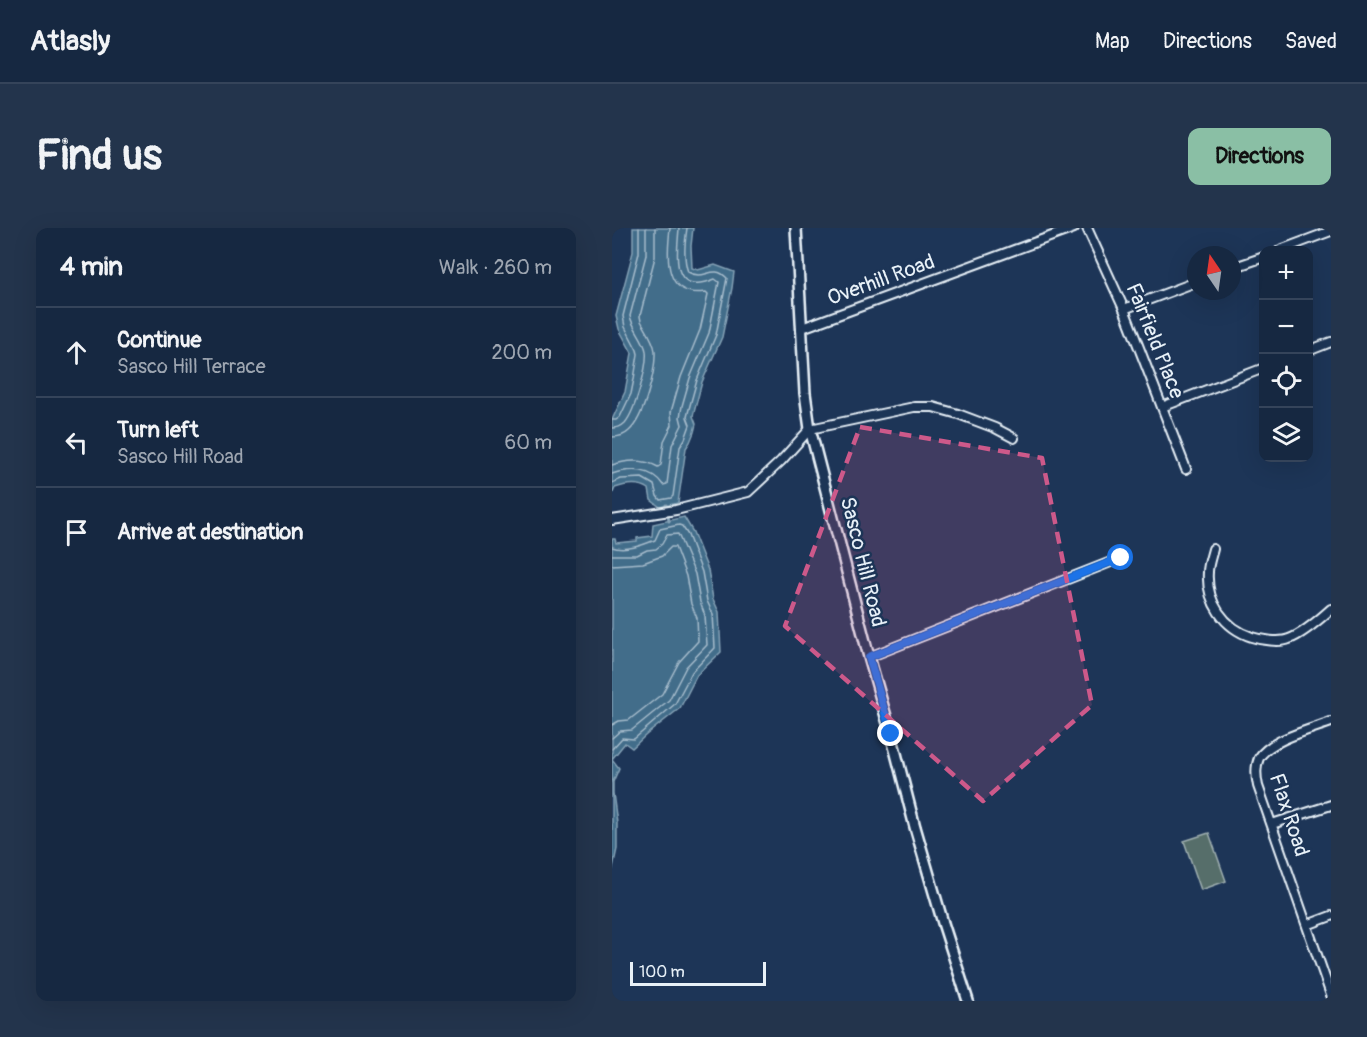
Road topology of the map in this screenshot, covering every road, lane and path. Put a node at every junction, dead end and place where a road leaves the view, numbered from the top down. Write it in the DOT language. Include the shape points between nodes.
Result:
graph roads {
  1 [pos="796,228"];
  2 [pos="1074,228"];
  3 [pos="1088,228"];
  4 [pos="1331,231"];
  5 [pos="1291,246"];
  6 [pos="1259,258"];
  7 [pos="1241,265"];
  8 [pos="1187,285"];
  9 [pos="1124,309"];
  10 [pos="802,328"];
  11 [pos="1331,342"];
  12 [pos="1313,349"];
  13 [pos="1259,370"];
  14 [pos="1162,407"];
  15 [pos="810,429"];
  16 [pos="1014,438"];
  17 [pos="1186,469"];
  18 [pos="612,520"];
  19 [pos="1213,549"];
  20 [pos="1121,558"];
  21 [pos="1331,609"];
  22 [pos="869,657"];
  23 [pos="1331,722"];
  24 [pos="1331,805"];
  25 [pos="1272,824"];
  26 [pos="1331,916"];
  27 [pos="1307,924"];
  28 [pos="1331,995"];
  29 [pos="968,1001"];
  1 -- 10 [label="street, Sasco Hill Road"];
  2 -- 10 [label="street, Overhill Road"];
  3 -- 9 [label="street, Fairfield Place"];
  4 -- 5 [label="street"];
  6 -- 7 [label="street"];
  8 -- 9 [label="street"];
  9 -- 14 [label="street, Fairfield Place"];
  10 -- 15 [label="street, Sasco Hill Road"];
  11 -- 12 [label="street"];
  13 -- 14 [label="street"];
  14 -- 17 [label="street, Fairfield Place"];
  15 -- 16 [label="street" via="914,406 958,414"];
  15 -- 18 [label="street" via="748,492 676,510"];
  15 -- 22 [label="street, Sasco Hill Road"];
  19 -- 21 [label="street" via="1208,573 1211,598 1222,619 1240,633 1261,640 1288,640"];
  20 -- 22 [label="street"];
  22 -- 29 [label="street, Sasco Hill Road"];
  23 -- 25 [label="street, Flax Road" via="1276,742 1259,758 1256,778"];
  24 -- 25 [label="street"];
  25 -- 27 [label="street, Flax Road"];
  26 -- 27 [label="street"];
  27 -- 28 [label="street, Flax Road"];
}
